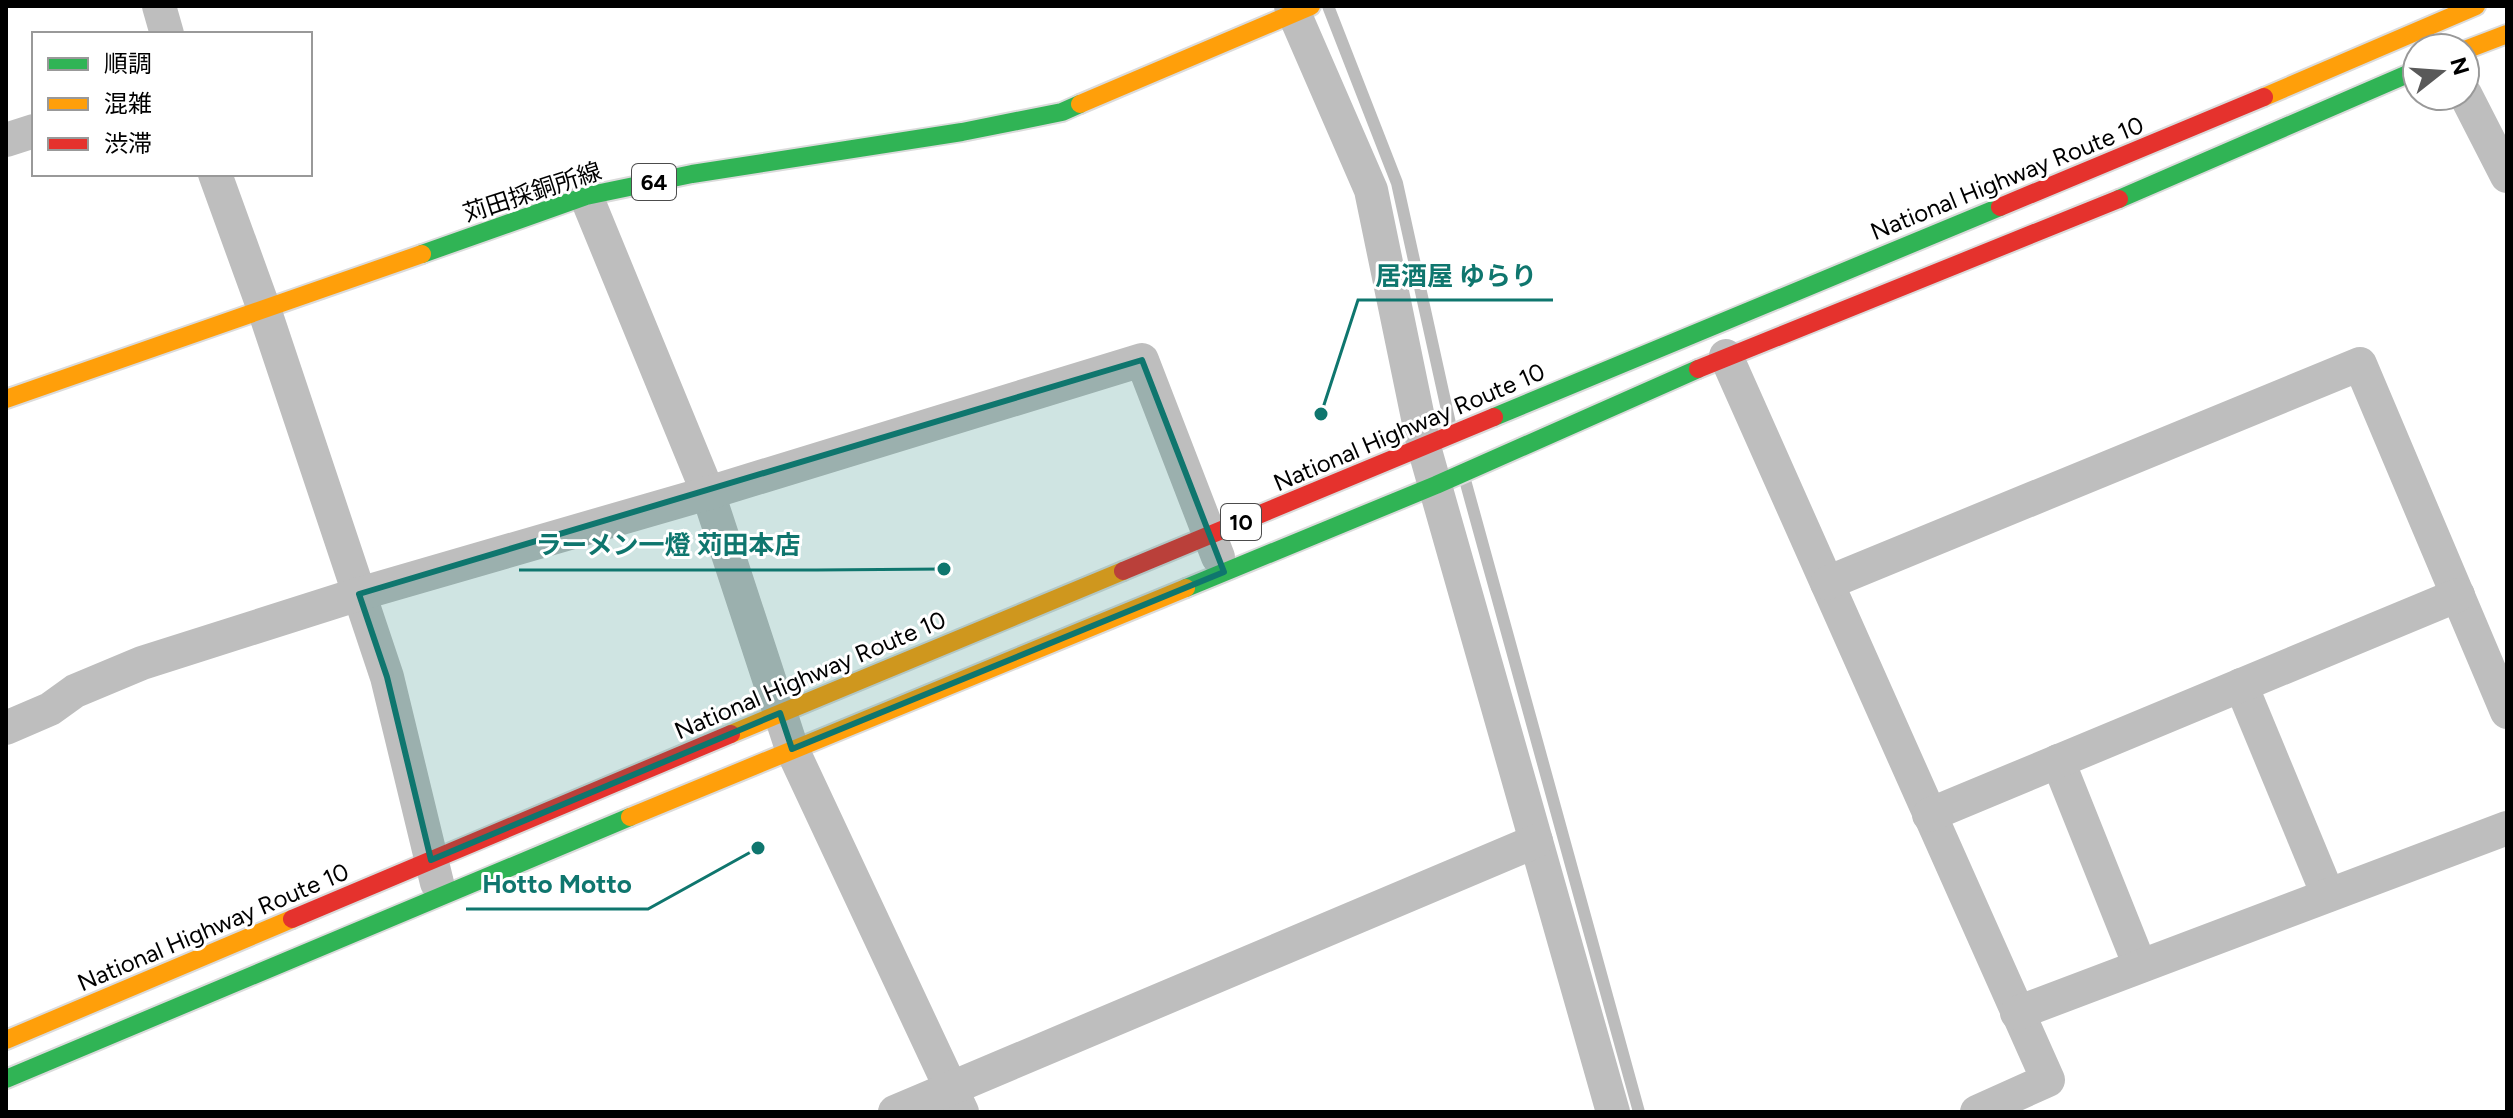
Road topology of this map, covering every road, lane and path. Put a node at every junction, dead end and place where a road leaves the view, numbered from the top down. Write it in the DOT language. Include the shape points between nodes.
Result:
graph roads {
  1 [pos="159,6"];
  2 [pos="2476,6"];
  3 [pos="1298,8"];
  4 [pos="2433,26"];
  5 [pos="166,32"];
  6 [pos="2507,34"];
  7 [pos="2481,44"];
  8 [pos="2401,77"];
  9 [pos="2474,112"];
  10 [pos="32,132"];
  11 [pos="6,140"];
  12 [pos="216,176"];
  13 [pos="2507,176"];
  14 [pos="586,196"];
  15 [pos="264,309"];
  16 [pos="1726,356"];
  17 [pos="6,399"];
  18 [pos="1424,447"];
  19 [pos="1436,485"];
  20 [pos="708,493"];
  21 [pos="1210,535"];
  22 [pos="1224,572"];
  23 [pos="1827,583"];
  24 [pos="359,594"];
  25 [pos="2458,595"];
  26 [pos="2241,685"];
  27 [pos="2507,712"];
  28 [pos="780,713"];
  29 [pos="6,728"];
  30 [pos="792,749"];
  31 [pos="2058,761"];
  32 [pos="1929,815"];
  33 [pos="2507,828"];
  34 [pos="1536,841"];
  35 [pos="431,860"];
  36 [pos="2328,895"];
  37 [pos="441,898"];
  38 [pos="2140,966"];
  39 [pos="2017,1013"];
  40 [pos="6,1040"];
  41 [pos="6,1079"];
  42 [pos="957,1100"];
  43 [pos="895,1112"];
  44 [pos="1613,1112"];
  45 [pos="1977,1112"];
  1 -- 5 [label="street"];
  2 -- 4 [label="main road, National Highway Route 10 / 10"];
  3 -- 14 [label="main road, 苅田採銅所線 / 64" via="1062,112"];
  3 -- 18 [label="street" via="1371,190"];
  4 -- 18 [label="main road, National Highway Route 10 / 10"];
  6 -- 7 [label="main road"];
  8 -- 16 [label="main road, 10" via="2104,205"];
  9 -- 13 [label="street"];
  10 -- 11 [label="street"];
  12 -- 15 [label="street"];
  14 -- 15 [label="main road, 苅田採銅所線 / 64"];
  14 -- 20 [label="street"];
  15 -- 17 [label="main road, 苅田採銅所線 / 64"];
  15 -- 24 [label="street"];
  16 -- 19 [label="main road, 10"];
  16 -- 23 [label="street"];
  18 -- 19 [label="street"];
  18 -- 21 [label="main road, National Highway Route 10 / 10"];
  19 -- 22 [label="main road, 10"];
  19 -- 34 [label="street"];
  20 -- 21 [label="street" via="1142,360"];
  20 -- 24 [label="street"];
  20 -- 28 [label="street"];
  21 -- 22 [label="street"];
  21 -- 28 [label="main road, National Highway Route 10 / 10"];
  22 -- 30 [label="main road, 10"];
  23 -- 25 [label="street" via="2360,364"];
  23 -- 32 [label="street"];
  24 -- 29 [label="street" via="142,663"];
  24 -- 35 [label="street" via="387,677"];
  25 -- 26 [label="street"];
  25 -- 27 [label="street"];
  26 -- 31 [label="street"];
  26 -- 36 [label="street"];
  28 -- 30 [label="street"];
  28 -- 35 [label="main road, National Highway Route 10 / 10"];
  30 -- 37 [label="main road, 10"];
  30 -- 42 [label="street"];
  31 -- 32 [label="street"];
  31 -- 38 [label="street"];
  32 -- 39 [label="street"];
  33 -- 36 [label="street"];
  34 -- 42 [label="street"];
  34 -- 44 [label="street"];
  35 -- 37 [label="street"];
  35 -- 40 [label="main road, National Highway Route 10 / 10"];
  36 -- 38 [label="street"];
  37 -- 41 [label="main road, 10"];
  38 -- 39 [label="street"];
  39 -- 45 [label="street" via="2048,1080"];
  42 -- 43 [label="street"];
}
